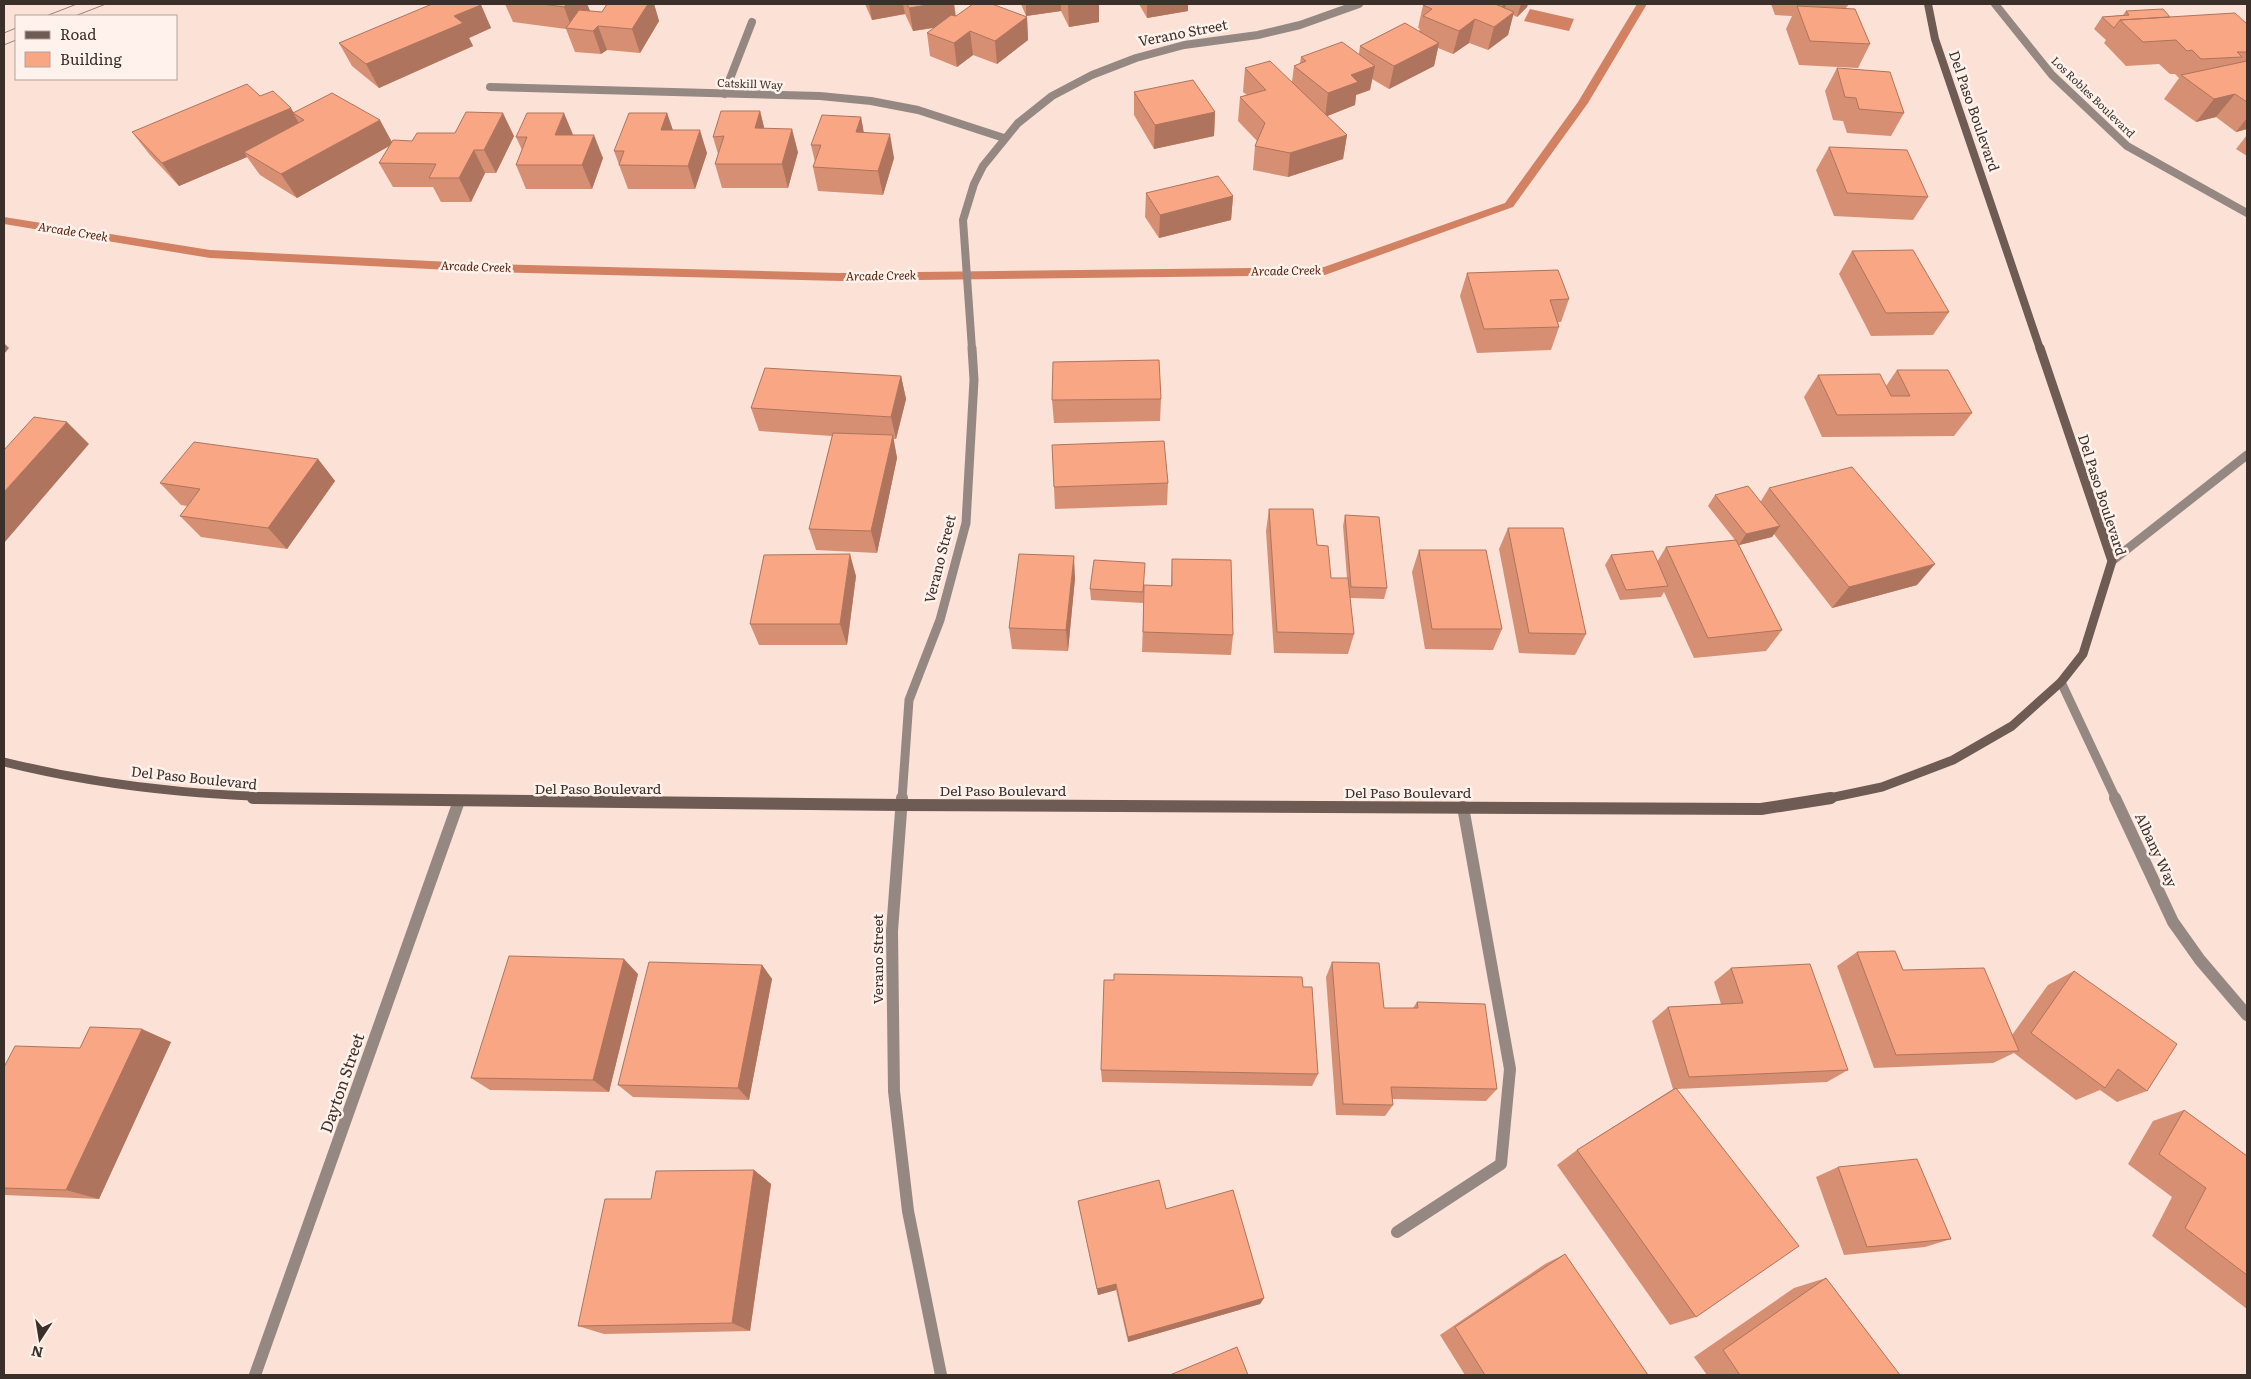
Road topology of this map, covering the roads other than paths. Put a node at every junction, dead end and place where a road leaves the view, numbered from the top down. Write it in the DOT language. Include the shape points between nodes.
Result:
graph roads {
  1 [pos="1359,4"];
  2 [pos="1928,4"];
  3 [pos="1995,4"];
  4 [pos="752,22"];
  5 [pos="490,87"];
  6 [pos="724,94"];
  7 [pos="1004,138"];
  8 [pos="2247,213"];
  9 [pos="2247,455"];
  10 [pos="2112,561"];
  11 [pos="2060,682"];
  12 [pos="4,762"];
  13 [pos="459,801"];
  14 [pos="901,804"];
  15 [pos="1463,807"];
  16 [pos="2247,1014"];
  17 [pos="1396,1232"];
  18 [pos="256,1375"];
  19 [pos="941,1375"];
  1 -- 7 [label="street, Verano Street" via="1300,25 1184,45 1136,58 1092,75 1052,96"];
  2 -- 10 [label="street, Del Paso Boulevard" via="1935,39"];
  3 -- 8 [label="street, Los Robles Boulevard" via="2052,75 2126,146"];
  4 -- 6 [label="street"];
  5 -- 6 [label="street, Catskill Way"];
  6 -- 7 [label="street, Catskill Way" via="820,96 871,101 918,110"];
  7 -- 14 [label="street, Verano Street" via="983,166 963,220 974,380 966,522 940,620 909,700"];
  9 -- 10 [label="street"];
  10 -- 11 [label="street, Del Paso Boulevard" via="2083,654"];
  11 -- 15 [label="street, Del Paso Boulevard" via="2012,726 1953,760 1882,787 1803,804 1761,809"];
  11 -- 16 [label="street, Albany Way" via="2173,922 2200,960"];
  12 -- 13 [label="street, Del Paso Boulevard" via="159,791 254,798"];
  13 -- 14 [label="street, Del Paso Boulevard"];
  13 -- 18 [label="street, Dayton Street"];
  14 -- 15 [label="street, Del Paso Boulevard"];
  14 -- 19 [label="street, Verano Street" via="892,931 894,1091 908,1211"];
  15 -- 17 [label="street" via="1510,1069 1502,1164"];
}
